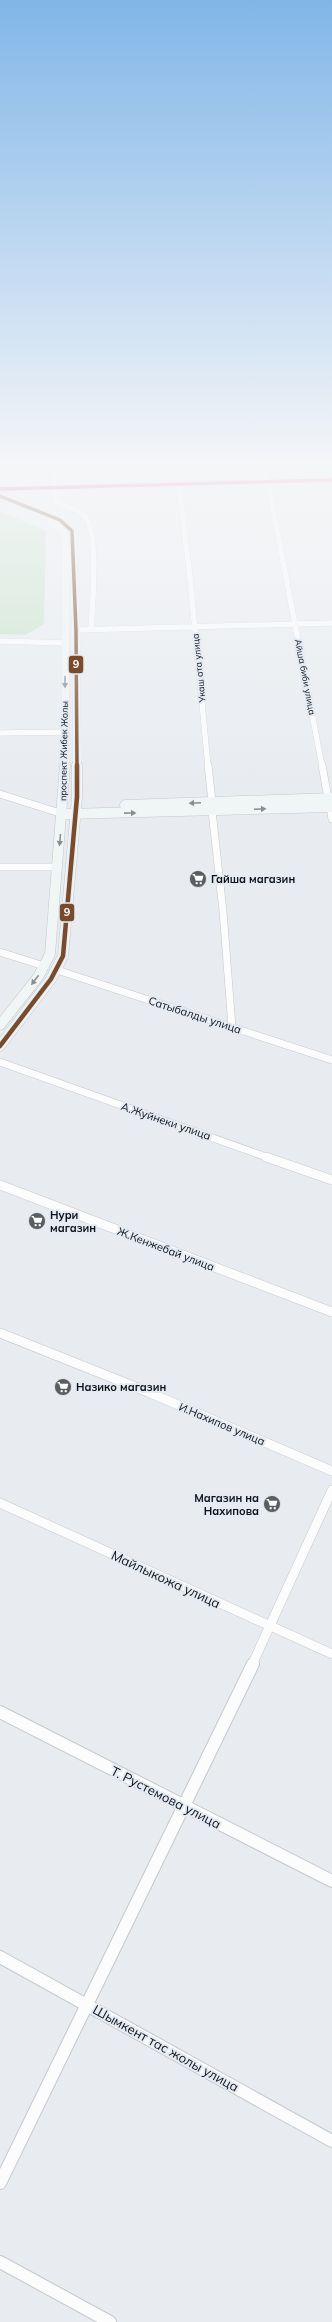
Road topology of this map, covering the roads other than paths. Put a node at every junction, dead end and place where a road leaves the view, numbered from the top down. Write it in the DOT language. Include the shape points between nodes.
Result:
graph roads {
  1 [pos="66,570"];
  2 [pos="74,570"];
  3 [pos="92,570"];
  4 [pos="188,570"];
  5 [pos="285,570"];
  6 [pos="332,623"];
  7 [pos="295,624"];
  8 [pos="195,628"];
  9 [pos="76,630"];
  10 [pos="91,630"];
  11 [pos="0,640"];
  12 [pos="65,643"];
  13 [pos="65,732"];
  14 [pos="0,733"];
  15 [pos="0,794"];
  16 [pos="331,802"];
  17 [pos="212,807"];
  18 [pos="63,811"];
  19 [pos="75,811"];
  20 [pos="332,818"];
  21 [pos="58,866"];
  22 [pos="0,867"];
  23 [pos="0,952"];
  24 [pos="44,966"];
  25 [pos="57,970"];
  26 [pos="0,1025"];
  27 [pos="232,1028"];
  28 [pos="0,1046"];
  29 [pos="332,1060"];
  30 [pos="0,1062"];
  31 [pos="332,1180"];
  32 [pos="0,1185"];
  33 [pos="332,1312"];
  34 [pos="0,1333"];
  35 [pos="332,1471"];
  36 [pos="332,1490"];
  37 [pos="0,1503"];
  38 [pos="271,1627"];
  39 [pos="332,1654"];
  40 [pos="0,1712"];
  41 [pos="184,1806"];
  42 [pos="332,1881"];
  43 [pos="0,1957"];
  44 [pos="88,2004"];
  45 [pos="332,2141"];
  46 [pos="0,2183"];
  47 [pos="0,2262"];
  48 [pos="110,2322"];
  1 -- 12 [label="street, проспект Жибек Жолы"];
  2 -- 9 [label="street, проспект Жибек Жолы"];
  3 -- 10 [label="street"];
  4 -- 8 [label="street, Укаш ата улица"];
  5 -- 7 [label="street, Айша биби улица"];
  6 -- 7 [label="street"];
  7 -- 8 [label="street"];
  7 -- 16 [label="street, Айша биби улица"];
  8 -- 10 [label="street"];
  8 -- 17 [label="street, Укаш ата улица"];
  9 -- 10 [label="street"];
  9 -- 19 [label="street, проспект Жибек Жолы"];
  11 -- 12 [label="street"];
  12 -- 13 [label="street, проспект Жибек Жолы, one-way"];
  13 -- 14 [label="street"];
  13 -- 18 [label="street, проспект Жибек Жолы"];
  15 -- 18 [label="street"];
  16 -- 17 [label="street"];
  16 -- 20 [label="street, Айша биби улица"];
  17 -- 19 [label="street"];
  17 -- 27 [label="street, Укаш ата улица"];
  18 -- 19 [label="street"];
  18 -- 21 [label="street, проспект Жибек Жолы, one-way"];
  19 -- 25 [label="street, проспект Жибек Жолы" via="65,940 63,956"];
  21 -- 22 [label="street"];
  21 -- 24 [label="street, проспект Жибек Жолы" via="50,954"];
  23 -- 24 [label="street"];
  24 -- 26 [label="street, проспект Жибек Жолы, one-way"];
  25 -- 27 [label="street, Сатыбалды улица"];
  25 -- 28 [label="street, проспект Жибек Жолы"];
  27 -- 29 [label="street, Сатыбалды улица"];
  30 -- 31 [label="street, А.Жуйнеки улица"];
  32 -- 33 [label="street, Ж.Кенжебай улица"];
  34 -- 35 [label="street, И.Нахипов улица" via="148,1392"];
  36 -- 38 [label="street"];
  37 -- 38 [label="street, Майлыкожа улица"];
  38 -- 39 [label="street, Майлыкожа улица"];
  38 -- 41 [label="street"];
  40 -- 41 [label="street, Т. Рустемова улица"];
  41 -- 42 [label="street, Т. Рустемова улица"];
  41 -- 44 [label="street"];
  43 -- 44 [label="street, Шымкент тас жолы улица"];
  44 -- 45 [label="street, Шымкент тас жолы улица"];
  44 -- 46 [label="street"];
  47 -- 48 [label="street"];
}
